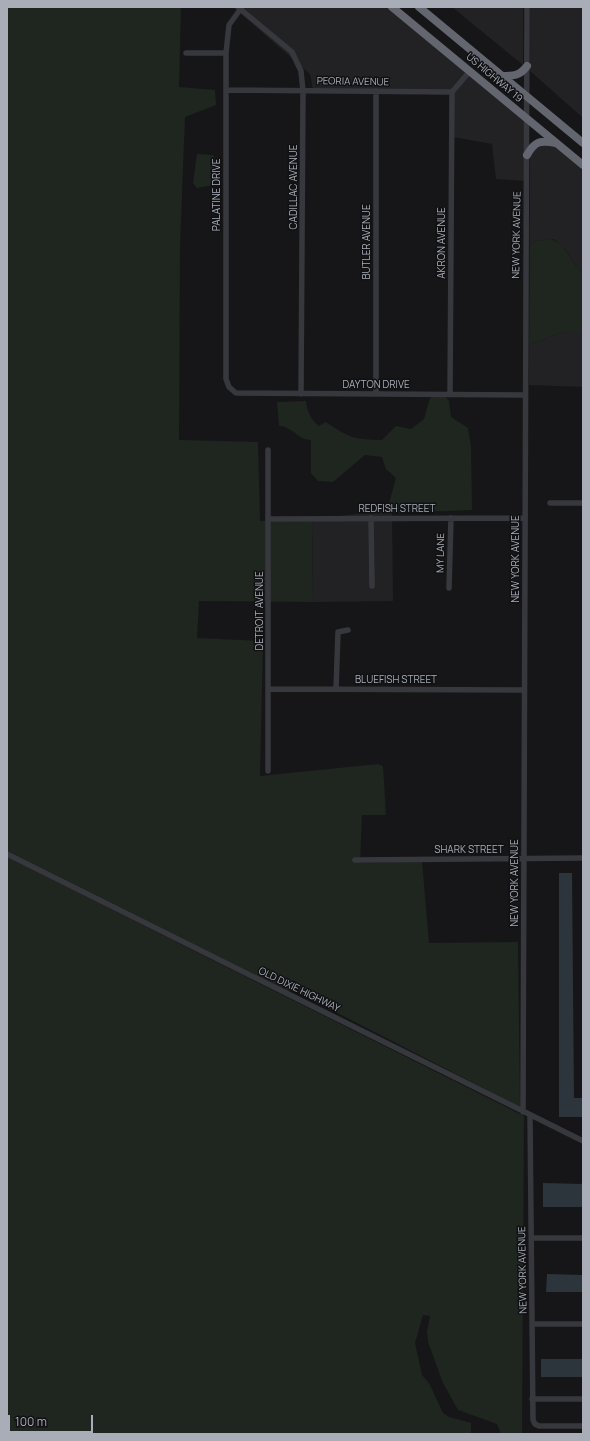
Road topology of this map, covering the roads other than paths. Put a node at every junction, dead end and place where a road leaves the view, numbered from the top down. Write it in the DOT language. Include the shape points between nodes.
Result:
graph roads {
  1 [pos="392,7"];
  2 [pos="527,7"];
  3 [pos="240,8"];
  4 [pos="422,8"];
  5 [pos="186,53"];
  6 [pos="226,53"];
  7 [pos="527,66"];
  8 [pos="470,72"];
  9 [pos="501,76"];
  10 [pos="227,90"];
  11 [pos="303,91"];
  12 [pos="376,91"];
  13 [pos="452,92"];
  14 [pos="527,97"];
  15 [pos="528,119"];
  16 [pos="557,143"];
  17 [pos="583,143"];
  18 [pos="527,155"];
  19 [pos="583,165"];
  20 [pos="229,387"];
  21 [pos="301,394"];
  22 [pos="376,394"];
  23 [pos="450,394"];
  24 [pos="524,395"];
  25 [pos="268,450"];
  26 [pos="583,502"];
  27 [pos="550,503"];
  28 [pos="371,518"];
  29 [pos="451,518"];
  30 [pos="525,518"];
  31 [pos="268,519"];
  32 [pos="372,586"];
  33 [pos="449,588"];
  34 [pos="348,630"];
  35 [pos="268,689"];
  36 [pos="336,690"];
  37 [pos="524,690"];
  38 [pos="268,771"];
  39 [pos="7,854"];
  40 [pos="583,858"];
  41 [pos="524,859"];
  42 [pos="355,860"];
  43 [pos="523,1112"];
  44 [pos="530,1116"];
  45 [pos="583,1141"];
  46 [pos="532,1238"];
  47 [pos="583,1238"];
  48 [pos="533,1324"];
  49 [pos="583,1324"];
  50 [pos="583,1398"];
  51 [pos="532,1399"];
  52 [pos="583,1426"];
  1 -- 8 [label="highway, US HIGHWAY 19"];
  2 -- 7 [label="street, NEW YORK AVENUE"];
  3 -- 6 [label="street, PALATINE DRIVE" via="229,25"];
  3 -- 11 [label="street, CADILLAC AVENUE" via="292,52 301,71"];
  4 -- 9 [label="highway, US HIGHWAY 19"];
  5 -- 6 [label="street"];
  6 -- 10 [label="street, PALATINE DRIVE"];
  7 -- 9 [label="highway" via="518,75"];
  7 -- 14 [label="street, NEW YORK AVENUE"];
  8 -- 13 [label="street"];
  8 -- 15 [label="highway, US HIGHWAY 19"];
  9 -- 14 [label="highway, US HIGHWAY 19"];
  10 -- 11 [label="street, PEORIA AVENUE"];
  10 -- 20 [label="street, PALATINE DRIVE" via="226,379"];
  11 -- 12 [label="street, PEORIA AVENUE"];
  11 -- 21 [label="street, CADILLAC AVENUE"];
  12 -- 13 [label="street, PEORIA AVENUE"];
  12 -- 22 [label="street, BUTLER AVENUE"];
  13 -- 23 [label="street, AKRON AVENUE"];
  14 -- 15 [label="street, NEW YORK AVENUE"];
  14 -- 17 [label="highway, US HIGHWAY 19"];
  15 -- 16 [label="highway, US HIGHWAY 19"];
  15 -- 18 [label="street, NEW YORK AVENUE"];
  16 -- 18 [label="highway" via="539,142"];
  16 -- 19 [label="highway, US HIGHWAY 19"];
  18 -- 24 [label="street, NEW YORK AVENUE"];
  20 -- 21 [label="street, DAYTON DRIVE" via="236,393"];
  21 -- 22 [label="street, DAYTON DRIVE"];
  22 -- 23 [label="street, DAYTON DRIVE"];
  23 -- 24 [label="street, DAYTON DRIVE"];
  24 -- 30 [label="street, NEW YORK AVENUE"];
  25 -- 31 [label="street, DETROIT AVENUE"];
  26 -- 27 [label="street"];
  28 -- 29 [label="street, REDFISH STREET"];
  28 -- 31 [label="street, REDFISH STREET"];
  28 -- 32 [label="street"];
  29 -- 30 [label="street, REDFISH STREET"];
  29 -- 33 [label="street, MY LANE"];
  30 -- 37 [label="street, NEW YORK AVENUE"];
  31 -- 35 [label="street, DETROIT AVENUE"];
  34 -- 36 [label="street" via="338,632"];
  35 -- 36 [label="street, BLUEFISH STREET"];
  35 -- 38 [label="street, DETROIT AVENUE"];
  36 -- 37 [label="street, BLUEFISH STREET"];
  37 -- 41 [label="street, NEW YORK AVENUE"];
  39 -- 43 [label="street, OLD DIXIE HIGHWAY"];
  40 -- 41 [label="street, SHARK STREET"];
  41 -- 42 [label="street, SHARK STREET"];
  41 -- 43 [label="street, NEW YORK AVENUE"];
  43 -- 44 [label="street, OLD DIXIE HIGHWAY"];
  44 -- 45 [label="street, OLD DIXIE HIGHWAY"];
  44 -- 46 [label="street, NEW YORK AVENUE"];
  46 -- 47 [label="street"];
  46 -- 48 [label="street, NEW YORK AVENUE"];
  48 -- 49 [label="street"];
  48 -- 51 [label="street, NEW YORK AVENUE"];
  50 -- 51 [label="street"];
  51 -- 52 [label="street, NEW YORK AVENUE" via="535,1424"];
}
